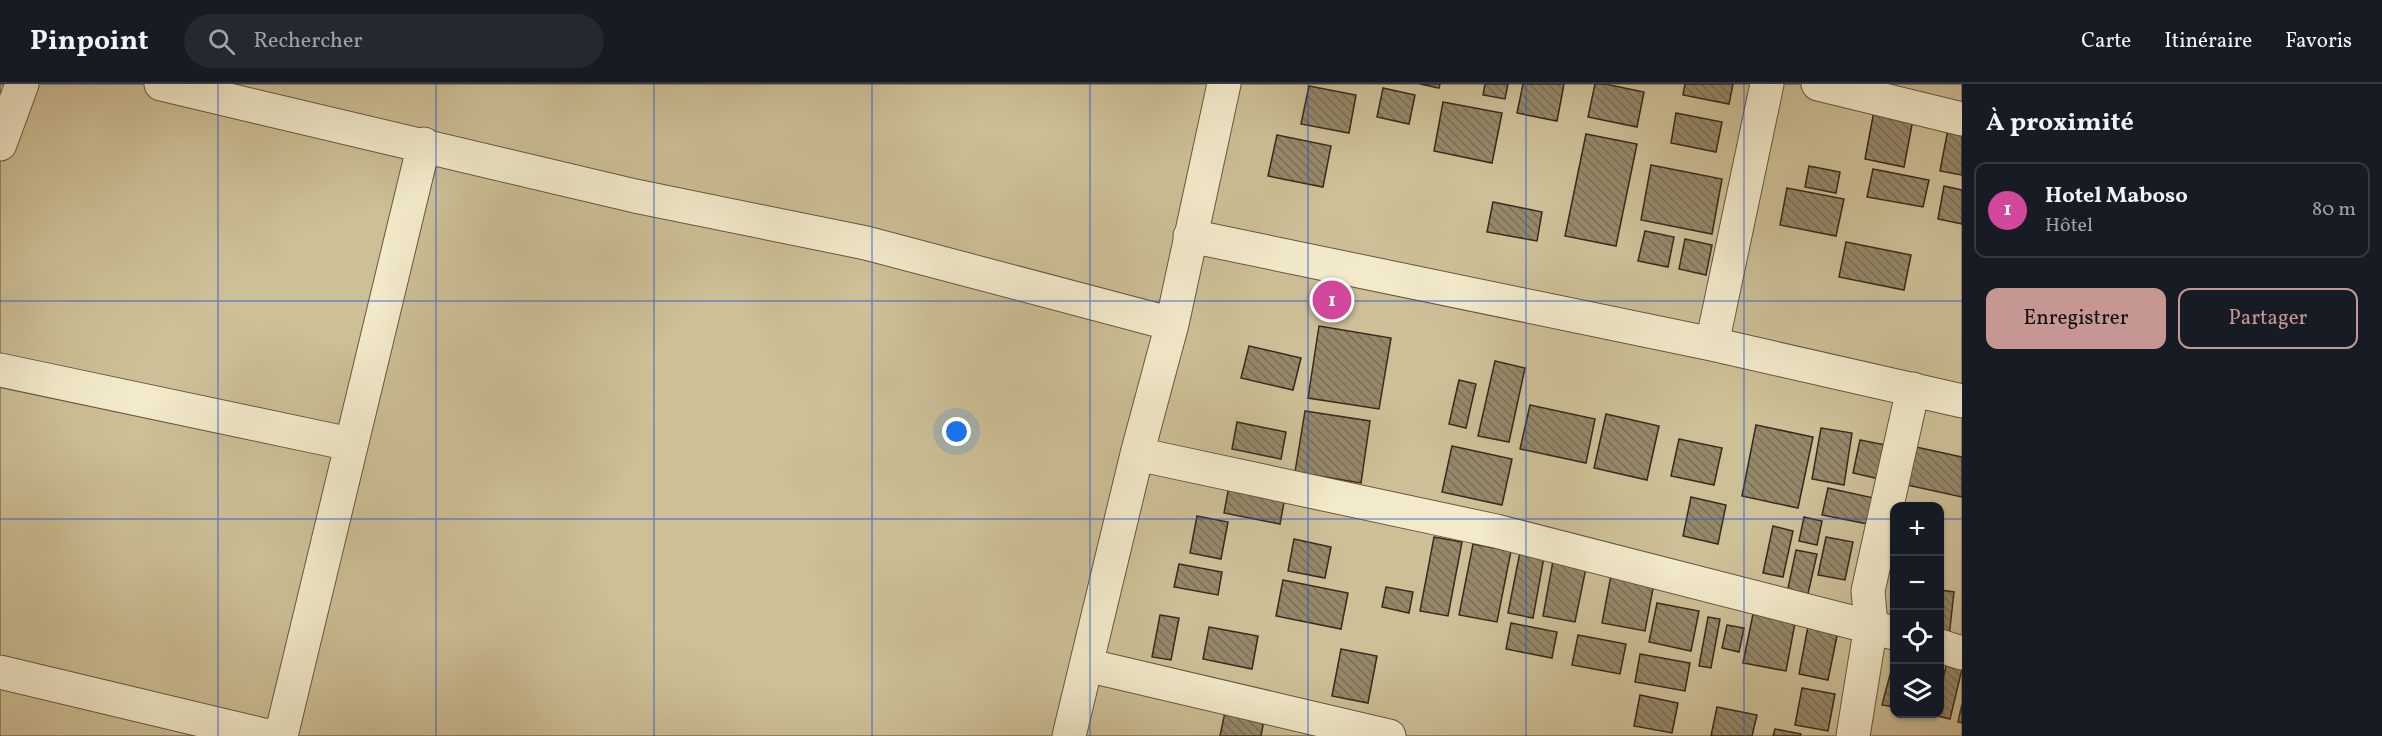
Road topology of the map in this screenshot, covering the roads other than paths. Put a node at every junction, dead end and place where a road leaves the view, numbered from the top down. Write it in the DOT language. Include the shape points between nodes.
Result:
graph roads {
  1 [pos="22,84"];
  2 [pos="161,84"];
  3 [pos="1224,84"];
  4 [pos="1767,84"];
  5 [pos="1818,84"];
  6 [pos="1962,119"];
  7 [pos="0,144"];
  8 [pos="424,144"];
  9 [pos="1190,236"];
  10 [pos="1172,324"];
  11 [pos="1712,344"];
  12 [pos="0,370"];
  13 [pos="1913,389"];
  14 [pos="1962,401"];
  15 [pos="350,444"];
  16 [pos="1137,454"];
  17 [pos="1883,629"];
  18 [pos="1944,647"];
  19 [pos="1962,653"];
  20 [pos="1086,665"];
  21 [pos="0,672"];
  22 [pos="268,736"];
  23 [pos="281,736"];
  24 [pos="1070,736"];
  25 [pos="1389,736"];
  26 [pos="1853,736"];
  1 -- 7 [label="street"];
  2 -- 8 [label="street"];
  3 -- 9 [label="street"];
  4 -- 11 [label="street"];
  5 -- 6 [label="street"];
  8 -- 10 [label="street" via="634,196 866,243"];
  8 -- 15 [label="street"];
  9 -- 10 [label="street"];
  9 -- 11 [label="street"];
  10 -- 16 [label="street"];
  11 -- 13 [label="street"];
  12 -- 15 [label="street"];
  13 -- 14 [label="street"];
  13 -- 17 [label="street" via="1868,591"];
  15 -- 23 [label="street"];
  16 -- 17 [label="street" via="1496,531"];
  16 -- 20 [label="street"];
  17 -- 26 [label="street"];
  18 -- 19 [label="street"];
  20 -- 24 [label="street"];
  20 -- 25 [label="street"];
  21 -- 22 [label="street"];
}
